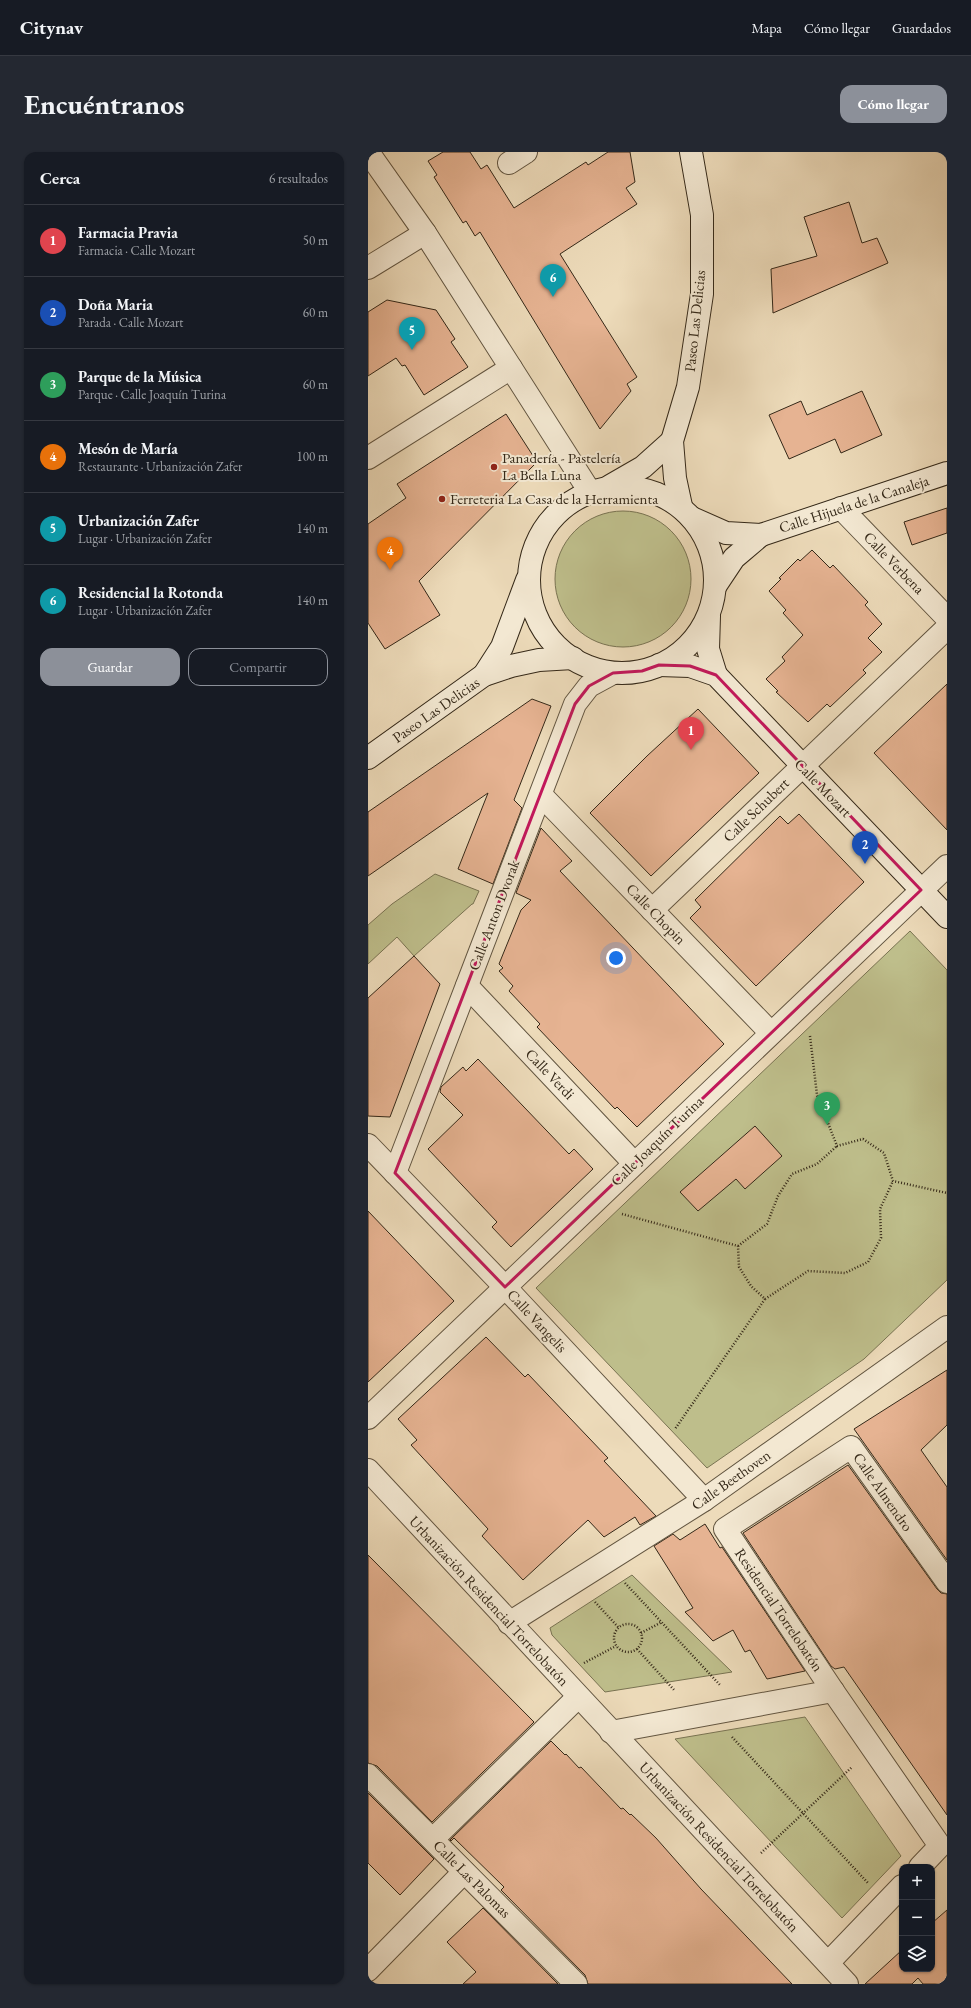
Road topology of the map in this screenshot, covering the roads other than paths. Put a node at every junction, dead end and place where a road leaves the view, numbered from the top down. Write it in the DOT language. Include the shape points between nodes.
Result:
graph roads {
  1 [pos="368,152"];
  2 [pos="691,152"];
  3 [pos="425,233"];
  4 [pos="368,268"];
  5 [pos="511,368"];
  6 [pos="672,441"];
  7 [pos="368,458"];
  8 [pos="947,473"];
  9 [pos="599,490"];
  10 [pos="841,508"];
  11 [pos="687,512"];
  12 [pos="762,535"];
  13 [pos="529,574"];
  14 [pos="716,585"];
  15 [pos="709,616"];
  16 [pos="947,618"];
  17 [pos="947,628"];
  18 [pos="573,658"];
  19 [pos="659,665"];
  20 [pos="613,673"];
  21 [pos="484,676"];
  22 [pos="716,676"];
  23 [pos="368,758"];
  24 [pos="802,766"];
  25 [pos="541,795"];
  26 [pos="947,866"];
  27 [pos="921,890"];
  28 [pos="652,910"];
  29 [pos="947,917"];
  30 [pos="467,986"];
  31 [pos="770,1033"];
  32 [pos="368,1145"];
  33 [pos="634,1163"];
  34 [pos="395,1173"];
  35 [pos="505,1287"];
  36 [pos="946,1331"];
  37 [pos="368,1418"];
  38 [pos="368,1470"];
  39 [pos="704,1500"];
  40 [pos="724,1528"];
  41 [pos="947,1582"];
  42 [pos="509,1623"];
  43 [pos="833,1691"];
  44 [pos="578,1697"];
  45 [pos="611,1732"];
  46 [pos="368,1775"];
  47 [pos="433,1839"];
  48 [pos="923,1864"];
  49 [pos="464,1872"];
  50 [pos="899,1889"];
  51 [pos="828,1963"];
  52 [pos="368,1970"];
  53 [pos="576,1984"];
  54 [pos="847,1984"];
  1 -- 3 [label="street"];
  2 -- 6 [label="street, Paseo Las Delicias" via="702,215 702,294 688,387"];
  3 -- 4 [label="street"];
  3 -- 5 [label="street"];
  5 -- 7 [label="street"];
  5 -- 9 [label="street"];
  6 -- 9 [label="street" via="643,467"];
  6 -- 11 [label="street, Paseo Las Delicias" via="676,478"];
  8 -- 10 [label="street, Calle Hijuela de la Canaleja"];
  9 -- 11 [label="street, Calle Hijuela de la Canaleja" via="622,485 650,489"];
  9 -- 13 [label="street" via="569,503 549,522 535,547"];
  10 -- 12 [label="street, Calle Hijuela de la Canaleja"];
  10 -- 16 [label="street, Calle Verbena"];
  11 -- 12 [label="street, Calle Hijuela de la Canaleja" via="726,533"];
  11 -- 14 [label="street" via="699,525 712,552"];
  12 -- 14 [label="street, Calle Hijuela de la Canaleja" via="734,558"];
  13 -- 18 [label="street" via="531,603 542,629 560,650"];
  13 -- 21 [label="street, Paseo Las Delicias" via="502,647"];
  14 -- 15 [label="street"];
  15 -- 19 [label="street" via="691,643 669,661"];
  15 -- 22 [label="street, Calle Mozart" via="708,648"];
  17 -- 24 [label="street, Calle Schubert"];
  18 -- 20 [label="street" via="585,666"];
  18 -- 21 [label="street, Paseo Las Delicias" via="540,660 511,666"];
  19 -- 20 [label="street" via="642,671"];
  19 -- 22 [label="street, Calle Mozart" via="690,666"];
  20 -- 25 [label="street, Calle Anton Dvorak" via="589,686 575,704"];
  21 -- 23 [label="street, Paseo Las Delicias"];
  22 -- 24 [label="street, Calle Mozart"];
  24 -- 27 [label="street, Calle Mozart"];
  24 -- 28 [label="street, Calle Schubert"];
  25 -- 28 [label="street, Calle Chopin"];
  25 -- 30 [label="street, Calle Anton Dvorak"];
  26 -- 27 [label="street, Calle Joaquín Turina"];
  27 -- 29 [label="street, Calle Mozart"];
  27 -- 31 [label="street, Calle Joaquín Turina"];
  28 -- 31 [label="street, Calle Chopin"];
  30 -- 33 [label="street, Calle Verdi"];
  30 -- 34 [label="street, Calle Anton Dvorak"];
  31 -- 33 [label="street, Calle Joaquín Turina"];
  32 -- 34 [label="street, Calle Vangelis"];
  33 -- 35 [label="street, Calle Joaquín Turina"];
  34 -- 35 [label="street, Calle Vangelis"];
  35 -- 37 [label="street, Calle Joaquín Turina"];
  35 -- 39 [label="street, Calle Vangelis"];
  36 -- 39 [label="street, Calle Beethoven"];
  38 -- 42 [label="street, Urbanización Residencial Torrelobatón"];
  39 -- 42 [label="street, Calle Beethoven"];
  40 -- 41 [label="street, Calle Almendro" via="851,1447"];
  40 -- 43 [label="street, Residencial Torrelobatón"];
  42 -- 44 [label="street, Urbanización Residencial Torrelobatón"];
  43 -- 45 [label="street"];
  43 -- 48 [label="street" via="940,1846"];
  44 -- 45 [label="street, Urbanización Residencial Torrelobatón"];
  44 -- 47 [label="street"];
  45 -- 51 [label="street, Urbanización Residencial Torrelobatón"];
  46 -- 47 [label="street, Calle Las Palomas"];
  47 -- 49 [label="street, Calle Las Palomas"];
  49 -- 52 [label="street"];
  49 -- 53 [label="street, Calle Las Palomas"];
  50 -- 51 [label="street"];
  51 -- 54 [label="street, Urbanización Residencial Torrelobatón"];
}
